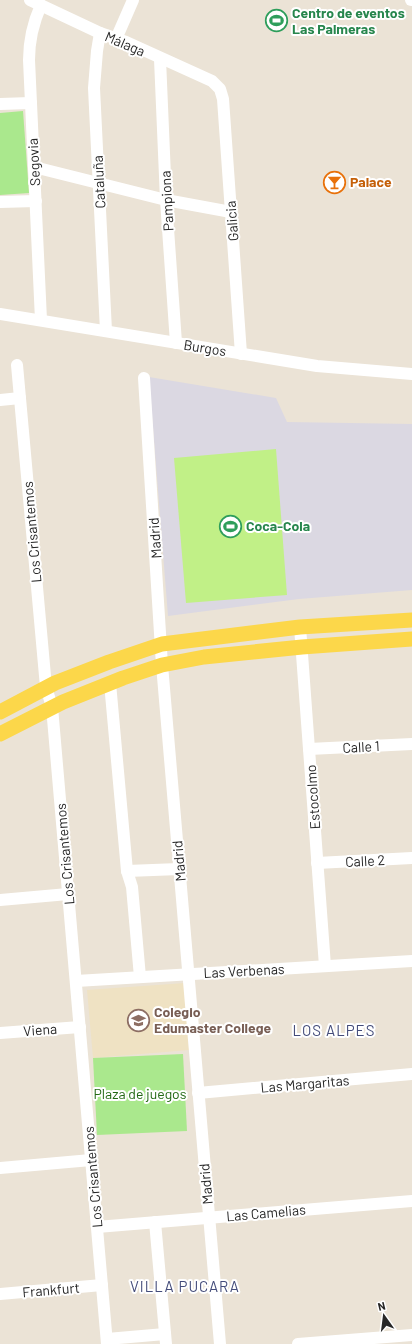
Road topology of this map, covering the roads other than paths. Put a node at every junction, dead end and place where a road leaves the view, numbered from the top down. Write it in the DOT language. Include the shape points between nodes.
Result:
graph roads {
  1 [pos="133,0"];
  2 [pos="35,3"];
  3 [pos="100,33"];
  4 [pos="116,39"];
  5 [pos="160,59"];
  6 [pos="220,88"];
  7 [pos="31,103"];
  8 [pos="0,104"];
  9 [pos="34,167"];
  10 [pos="98,182"];
  11 [pos="166,200"];
  12 [pos="36,201"];
  13 [pos="0,202"];
  14 [pos="231,212"];
  15 [pos="0,314"];
  16 [pos="41,320"];
  17 [pos="106,331"];
  18 [pos="176,343"];
  19 [pos="241,354"];
  20 [pos="17,365"];
  21 [pos="412,374"];
  22 [pos="144,378"];
  23 [pos="20,398"];
  24 [pos="0,400"];
  25 [pos="412,620"];
  26 [pos="300,627"];
  27 [pos="412,639"];
  28 [pos="162,644"];
  29 [pos="302,647"];
  30 [pos="162,665"];
  31 [pos="110,683"];
  32 [pos="46,687"];
  33 [pos="52,707"];
  34 [pos="0,712"];
  35 [pos="0,734"];
  36 [pos="412,744"];
  37 [pos="309,750"];
  38 [pos="412,858"];
  39 [pos="317,863"];
  40 [pos="179,868"];
  41 [pos="127,871"];
  42 [pos="68,894"];
  43 [pos="0,900"];
  44 [pos="412,961"];
  45 [pos="325,966"];
  46 [pos="188,974"];
  47 [pos="140,977"];
  48 [pos="76,981"];
  49 [pos="80,1027"];
  50 [pos="0,1033"];
  51 [pos="412,1074"];
  52 [pos="198,1093"];
  53 [pos="91,1160"];
  54 [pos="0,1168"];
  55 [pos="412,1201"];
  56 [pos="209,1218"];
  57 [pos="155,1222"];
  58 [pos="97,1227"];
  59 [pos="102,1286"];
  60 [pos="0,1294"];
  61 [pos="412,1335"];
  62 [pos="166,1339"];
  63 [pos="107,1342"];
  64 [pos="220,1344"];
  65 [pos="298,1344"];
  1 -- 4 [label="street"];
  2 -- 3 [label="street, Málaga"];
  2 -- 7 [label="street, Segovia" via="29,49"];
  3 -- 4 [label="street, Málaga"];
  3 -- 10 [label="street, Cataluña" via="94,88"];
  4 -- 5 [label="street, Málaga"];
  5 -- 6 [label="street, Málaga" via="212,81"];
  5 -- 11 [label="street, Pampiona"];
  6 -- 14 [label="street, Galicia"];
  7 -- 8 [label="street"];
  7 -- 9 [label="street, Segovia"];
  9 -- 10 [label="street"];
  9 -- 12 [label="street, Segovia"];
  10 -- 11 [label="street"];
  10 -- 17 [label="street, Cataluña"];
  11 -- 14 [label="street"];
  11 -- 18 [label="street, Pampiona"];
  12 -- 13 [label="street"];
  12 -- 16 [label="street, Segovia"];
  14 -- 19 [label="street, Galicia"];
  15 -- 16 [label="street, Burgos"];
  16 -- 17 [label="street, Burgos"];
  17 -- 18 [label="street, Burgos"];
  18 -- 19 [label="street, Burgos"];
  19 -- 21 [label="street, Burgos" via="317,366"];
  20 -- 23 [label="street, Los Crisantemos"];
  22 -- 28 [label="street, Madrid"];
  23 -- 24 [label="street"];
  23 -- 32 [label="street, Los Crisantemos"];
  25 -- 26 [label="main road"];
  26 -- 28 [label="main road"];
  26 -- 29 [label="street, Estocolmo"];
  27 -- 29 [label="main road"];
  28 -- 30 [label="street, Madrid"];
  28 -- 32 [label="main road"];
  29 -- 30 [label="main road"];
  29 -- 37 [label="street, Estocolmo"];
  30 -- 31 [label="main road"];
  30 -- 40 [label="street, Madrid"];
  31 -- 33 [label="main road"];
  31 -- 41 [label="street"];
  32 -- 33 [label="street, Los Crisantemos"];
  32 -- 34 [label="main road"];
  33 -- 35 [label="main road"];
  33 -- 42 [label="street, Los Crisantemos"];
  36 -- 37 [label="street, Calle 1"];
  37 -- 39 [label="street, Estocolmo"];
  38 -- 39 [label="street, Calle 2"];
  39 -- 45 [label="street, Estocolmo"];
  40 -- 41 [label="street"];
  40 -- 46 [label="street, Madrid"];
  41 -- 47 [label="street" via="132,887"];
  42 -- 43 [label="street"];
  42 -- 48 [label="street, Los Crisantemos"];
  44 -- 45 [label="street, Las Verbenas"];
  45 -- 46 [label="street, Las Verbenas"];
  46 -- 47 [label="street, Las Verbenas"];
  46 -- 52 [label="street, Madrid"];
  47 -- 48 [label="street, Las Verbenas"];
  48 -- 49 [label="street, Los Crisantemos"];
  49 -- 50 [label="street, Viena"];
  49 -- 53 [label="street, Los Crisantemos"];
  51 -- 52 [label="street, Las Margaritas"];
  52 -- 56 [label="street, Madrid"];
  53 -- 54 [label="street"];
  53 -- 58 [label="street, Los Crisantemos"];
  55 -- 56 [label="street, Las Camelias"];
  56 -- 57 [label="street, Las Camelias"];
  56 -- 64 [label="street, Madrid"];
  57 -- 58 [label="street, Las Camelias"];
  57 -- 62 [label="street"];
  58 -- 59 [label="street, Los Crisantemos"];
  59 -- 60 [label="street, Frankfurt"];
  59 -- 63 [label="street, Los Crisantemos"];
  61 -- 65 [label="street"];
  62 -- 63 [label="street"];
}
